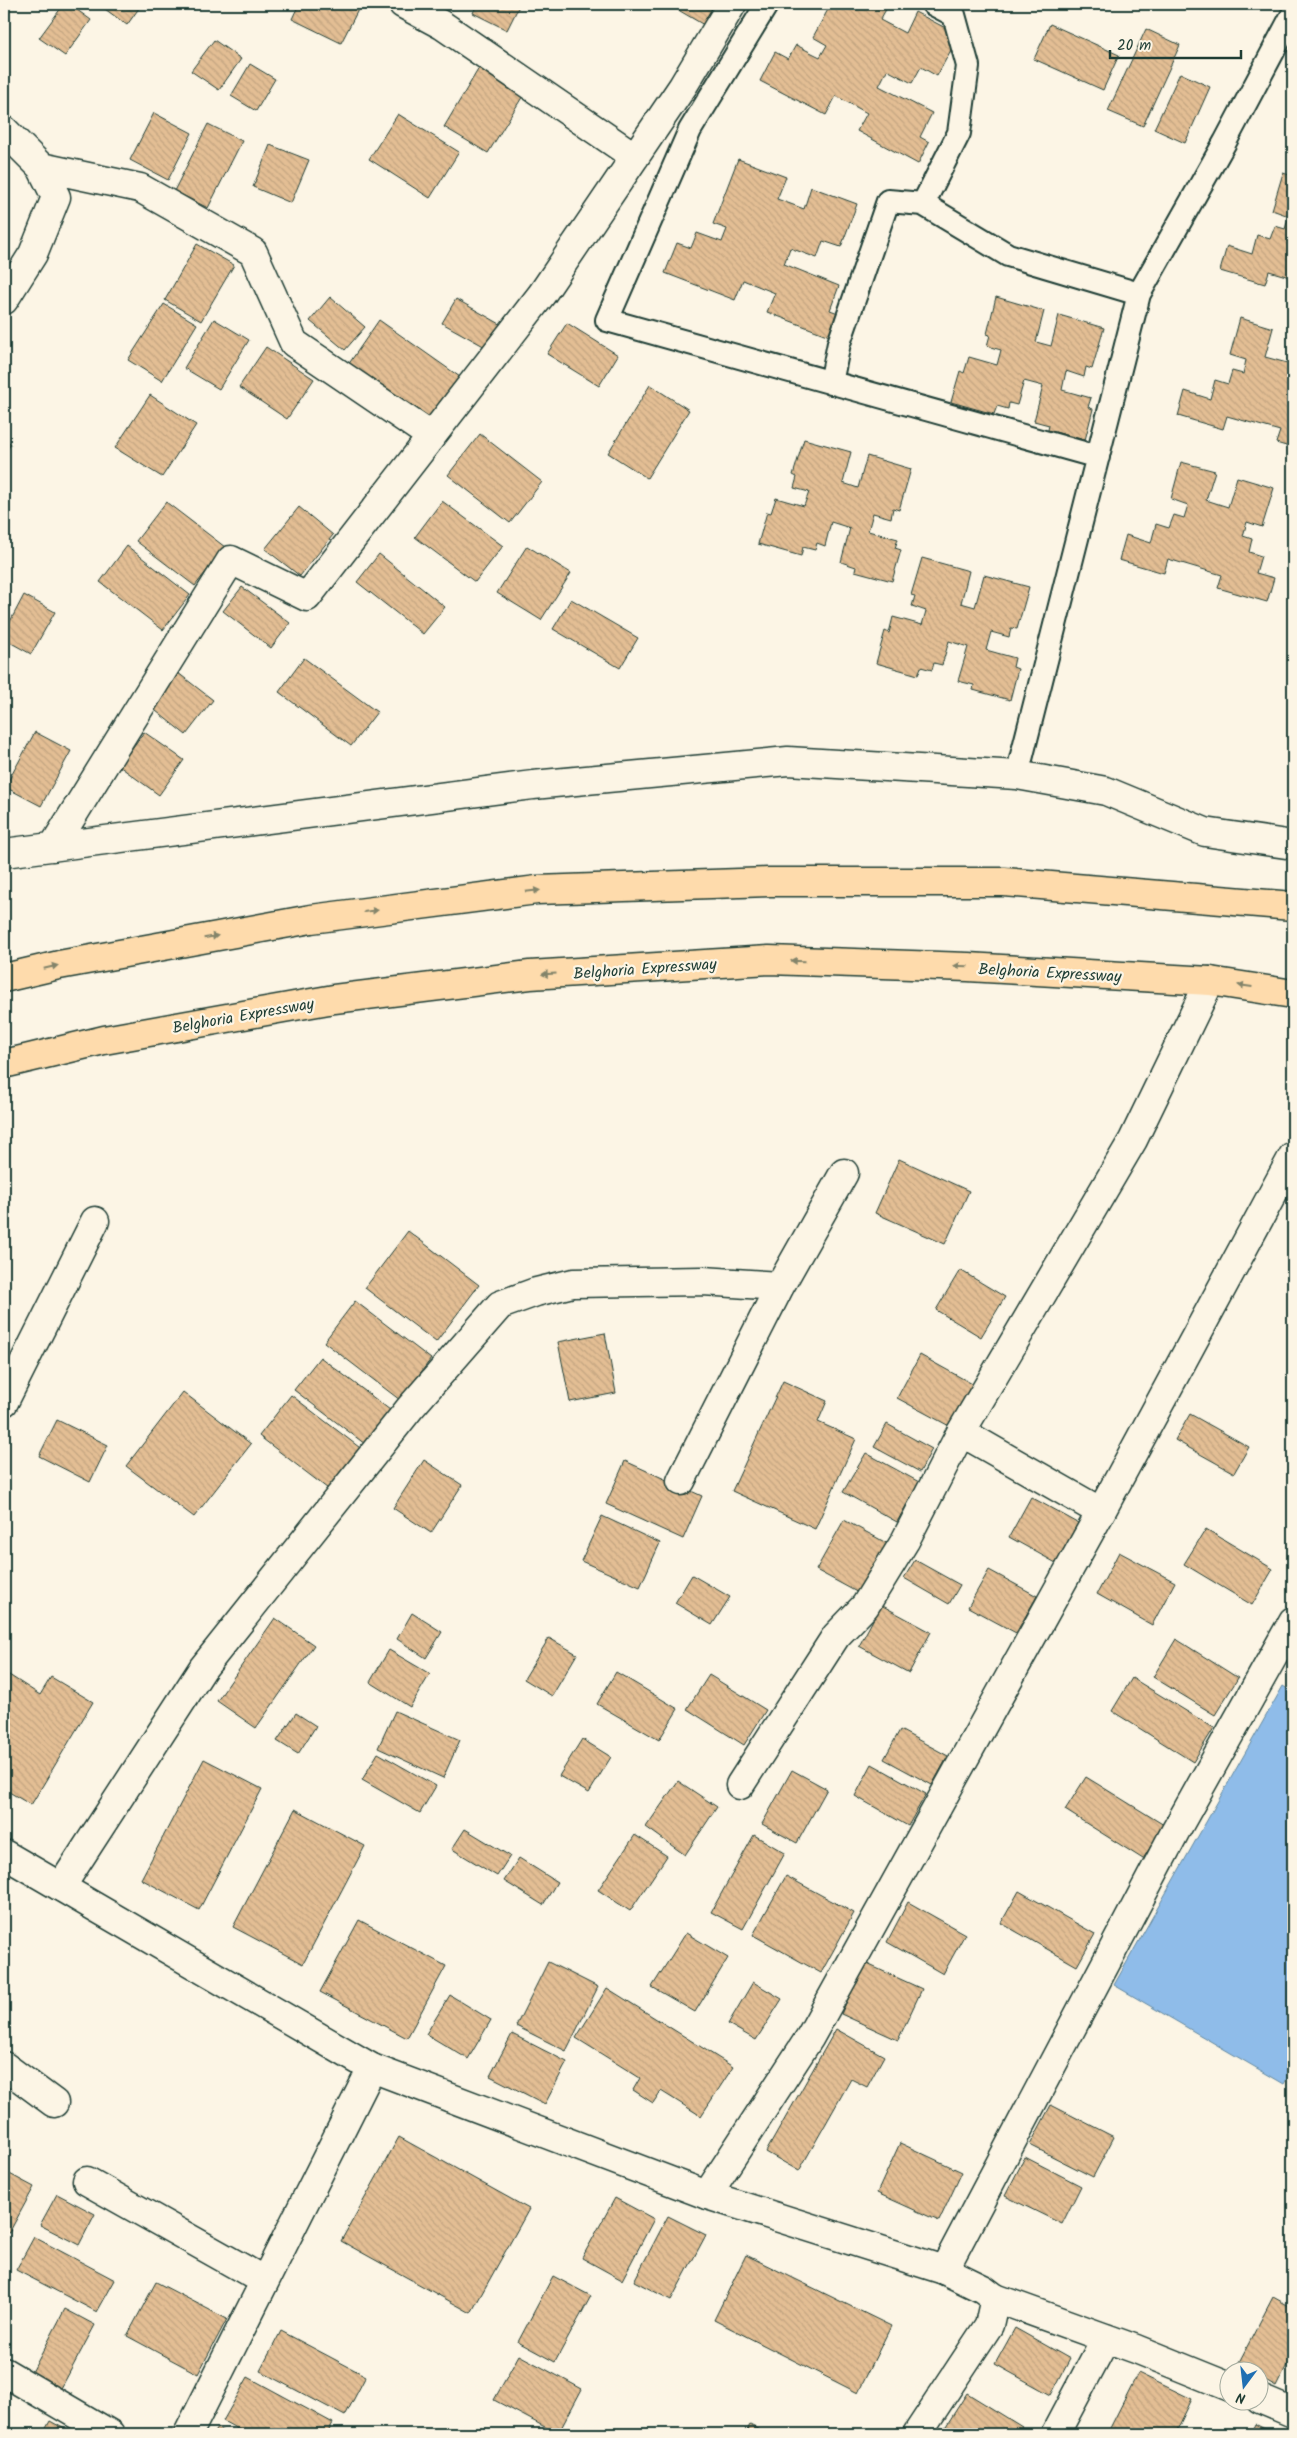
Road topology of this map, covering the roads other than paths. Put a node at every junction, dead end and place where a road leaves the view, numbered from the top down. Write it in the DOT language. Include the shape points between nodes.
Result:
graph roads {
  1 [pos="403,4"];
  2 [pos="732,4"];
  3 [pos="767,4"];
  4 [pos="933,4"];
  5 [pos="1293,14"];
  6 [pos="4,130"];
  7 [pos="635,157"];
  8 [pos="41,167"];
  9 [pos="923,204"];
  10 [pos="1139,294"];
  11 [pos="4,300"];
  12 [pos="831,383"];
  13 [pos="431,436"];
  14 [pos="1098,457"];
  15 [pos="1017,775"];
  16 [pos="1293,845"];
  17 [pos="53,847"];
  18 [pos="4,853"];
  19 [pos="1293,906"];
  20 [pos="4,978"];
  21 [pos="1210,981"];
  22 [pos="1293,994"];
  23 [pos="4,1064"];
  24 [pos="1293,1156"];
  25 [pos="844,1173"];
  26 [pos="95,1221"];
  27 [pos="780,1286"];
  28 [pos="4,1402"];
  29 [pos="961,1432"];
  30 [pos="681,1481"];
  31 [pos="1102,1512"];
  32 [pos="1293,1621"];
  33 [pos="740,1785"];
  34 [pos="4,1854"];
  35 [pos="60,1887"];
  36 [pos="4,2066"];
  37 [pos="372,2068"];
  38 [pos="54,2103"];
  39 [pos="87,2181"];
  40 [pos="707,2195"];
  41 [pos="944,2270"];
  42 [pos="265,2281"];
  43 [pos="995,2298"];
  44 [pos="1106,2338"];
  45 [pos="4,2372"];
  46 [pos="1220,2383"];
  47 [pos="1270,2404"];
  48 [pos="1293,2413"];
  49 [pos="110,2434"];
  50 [pos="188,2434"];
  51 [pos="917,2434"];
  52 [pos="1055,2434"];
  1 -- 7 [label="street" via="442,25"];
  2 -- 7 [label="street" via="683,86"];
  3 -- 12 [label="lane" via="690,130 607,320"];
  4 -- 9 [label="lane" via="954,15 968,66 959,133"];
  5 -- 10 [label="lane"];
  6 -- 8 [label="street"];
  7 -- 13 [label="street" via="542,294"];
  8 -- 11 [label="street" via="56,197 33,254"];
  8 -- 13 [label="street" via="140,188 253,252 294,343"];
  9 -- 10 [label="lane" via="1008,255"];
  9 -- 12 [label="lane" via="888,200 839,343"];
  10 -- 14 [label="lane"];
  12 -- 14 [label="lane"];
  13 -- 17 [label="street" via="307,596 231,560"];
  14 -- 15 [label="lane"];
  15 -- 16 [label="street" via="1106,791 1205,832"];
  15 -- 17 [label="street" via="788,761 533,785"];
  17 -- 18 [label="street"];
  20 -- 19 [label="highway, one-way" via="311,919 537,890 769,882 1004,882"];
  22 -- 21 [label="highway, Belghoria Expressway, one-way"];
  21 -- 23 [label="highway, Belghoria Expressway, one-way" via="769,960 550,974 334,999 104,1040"];
  21 -- 29 [label="street" via="1133,1140"];
  24 -- 31 [label="street"];
  25 -- 27 [label="street"];
  26 -- 28 [label="street"];
  27 -- 30 [label="street"];
  27 -- 35 [label="street" via="703,1281 573,1283 500,1305 410,1408 203,1668"];
  29 -- 31 [label="street"];
  29 -- 33 [label="street" via="905,1541 865,1606 836,1636"];
  31 -- 40 [label="street" via="810,2037"];
  32 -- 41 [label="street" via="1175,1832"];
  34 -- 35 [label="street"];
  35 -- 37 [label="street"];
  36 -- 38 [label="street"];
  37 -- 40 [label="street"];
  37 -- 42 [label="street"];
  39 -- 42 [label="street"];
  40 -- 41 [label="street"];
  41 -- 43 [label="street"];
  42 -- 50 [label="street"];
  43 -- 44 [label="street"];
  43 -- 51 [label="street" via="989,2325"];
  44 -- 46 [label="street"];
  44 -- 52 [label="street"];
  45 -- 49 [label="street"];
  47 -- 48 [label="street"];
}
